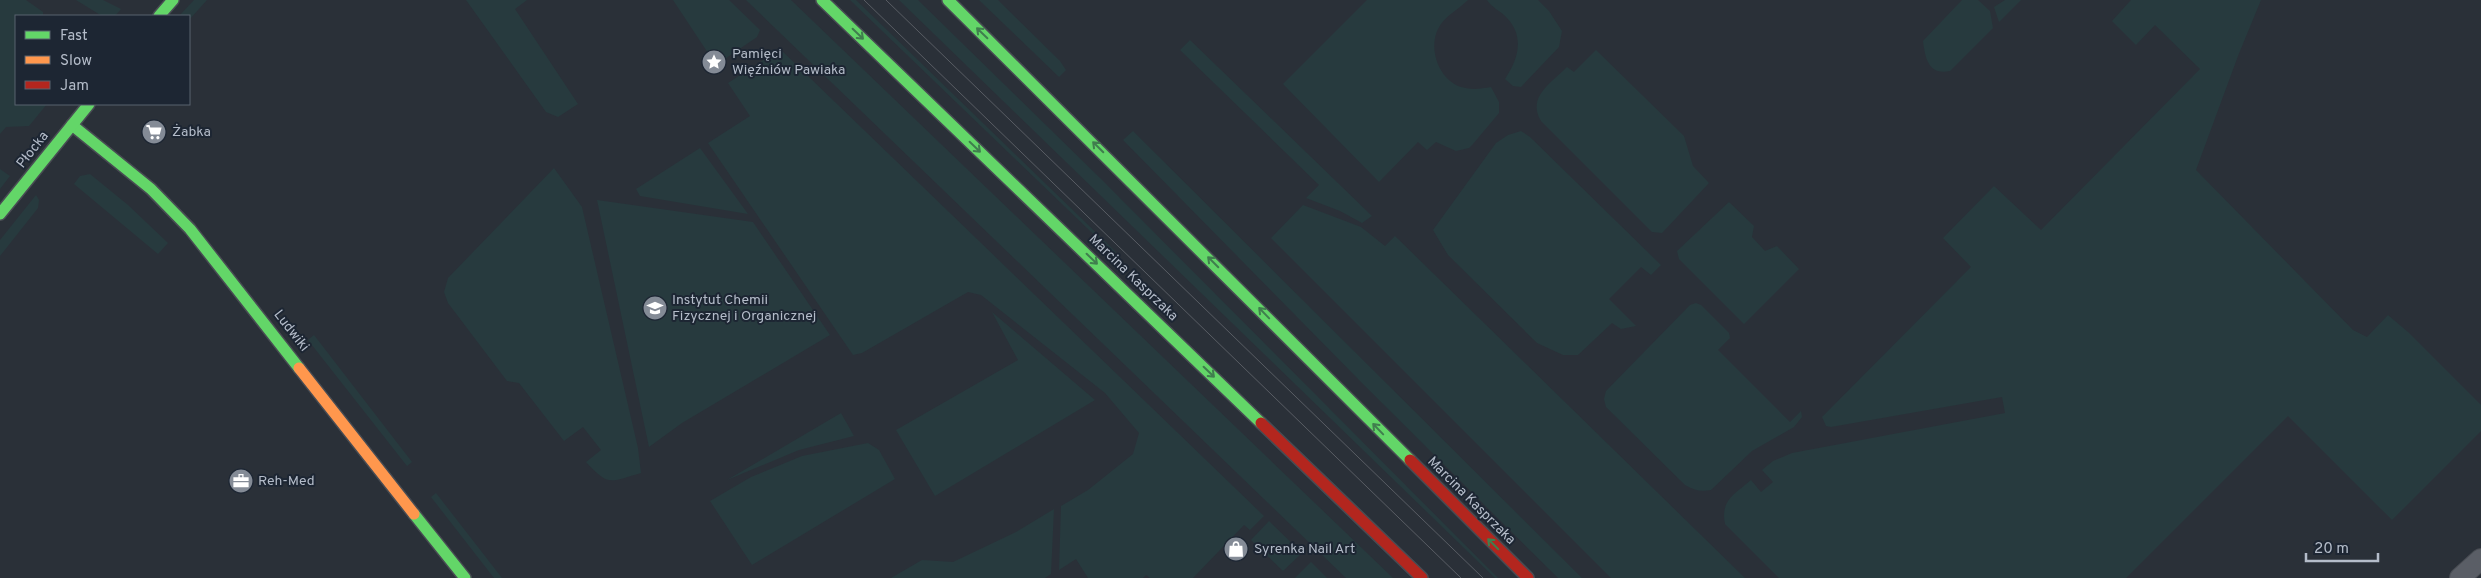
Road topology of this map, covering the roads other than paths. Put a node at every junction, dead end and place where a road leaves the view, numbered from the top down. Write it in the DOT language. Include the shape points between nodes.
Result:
graph roads {
  1 [pos="173,0"];
  2 [pos="822,0"];
  3 [pos="948,0"];
  4 [pos="160,15"];
  5 [pos="87,105"];
  6 [pos="72,125"];
  7 [pos="0,214"];
  8 [pos="2481,558"];
  9 [pos="465,578"];
  10 [pos="1422,578"];
  11 [pos="1528,578"];
  12 [pos="2460,578"];
  1 -- 4 [label="main road"];
  2 -- 10 [label="main road, Marcina Kasprzaka, one-way"];
  11 -- 3 [label="main road, Marcina Kasprzaka, one-way"];
  5 -- 6 [label="main road, Płocka"];
  6 -- 7 [label="main road, Płocka"];
  6 -- 9 [label="main road, Ludwiki" via="151,189 190,229"];
  8 -- 12 [label="street"];
}
